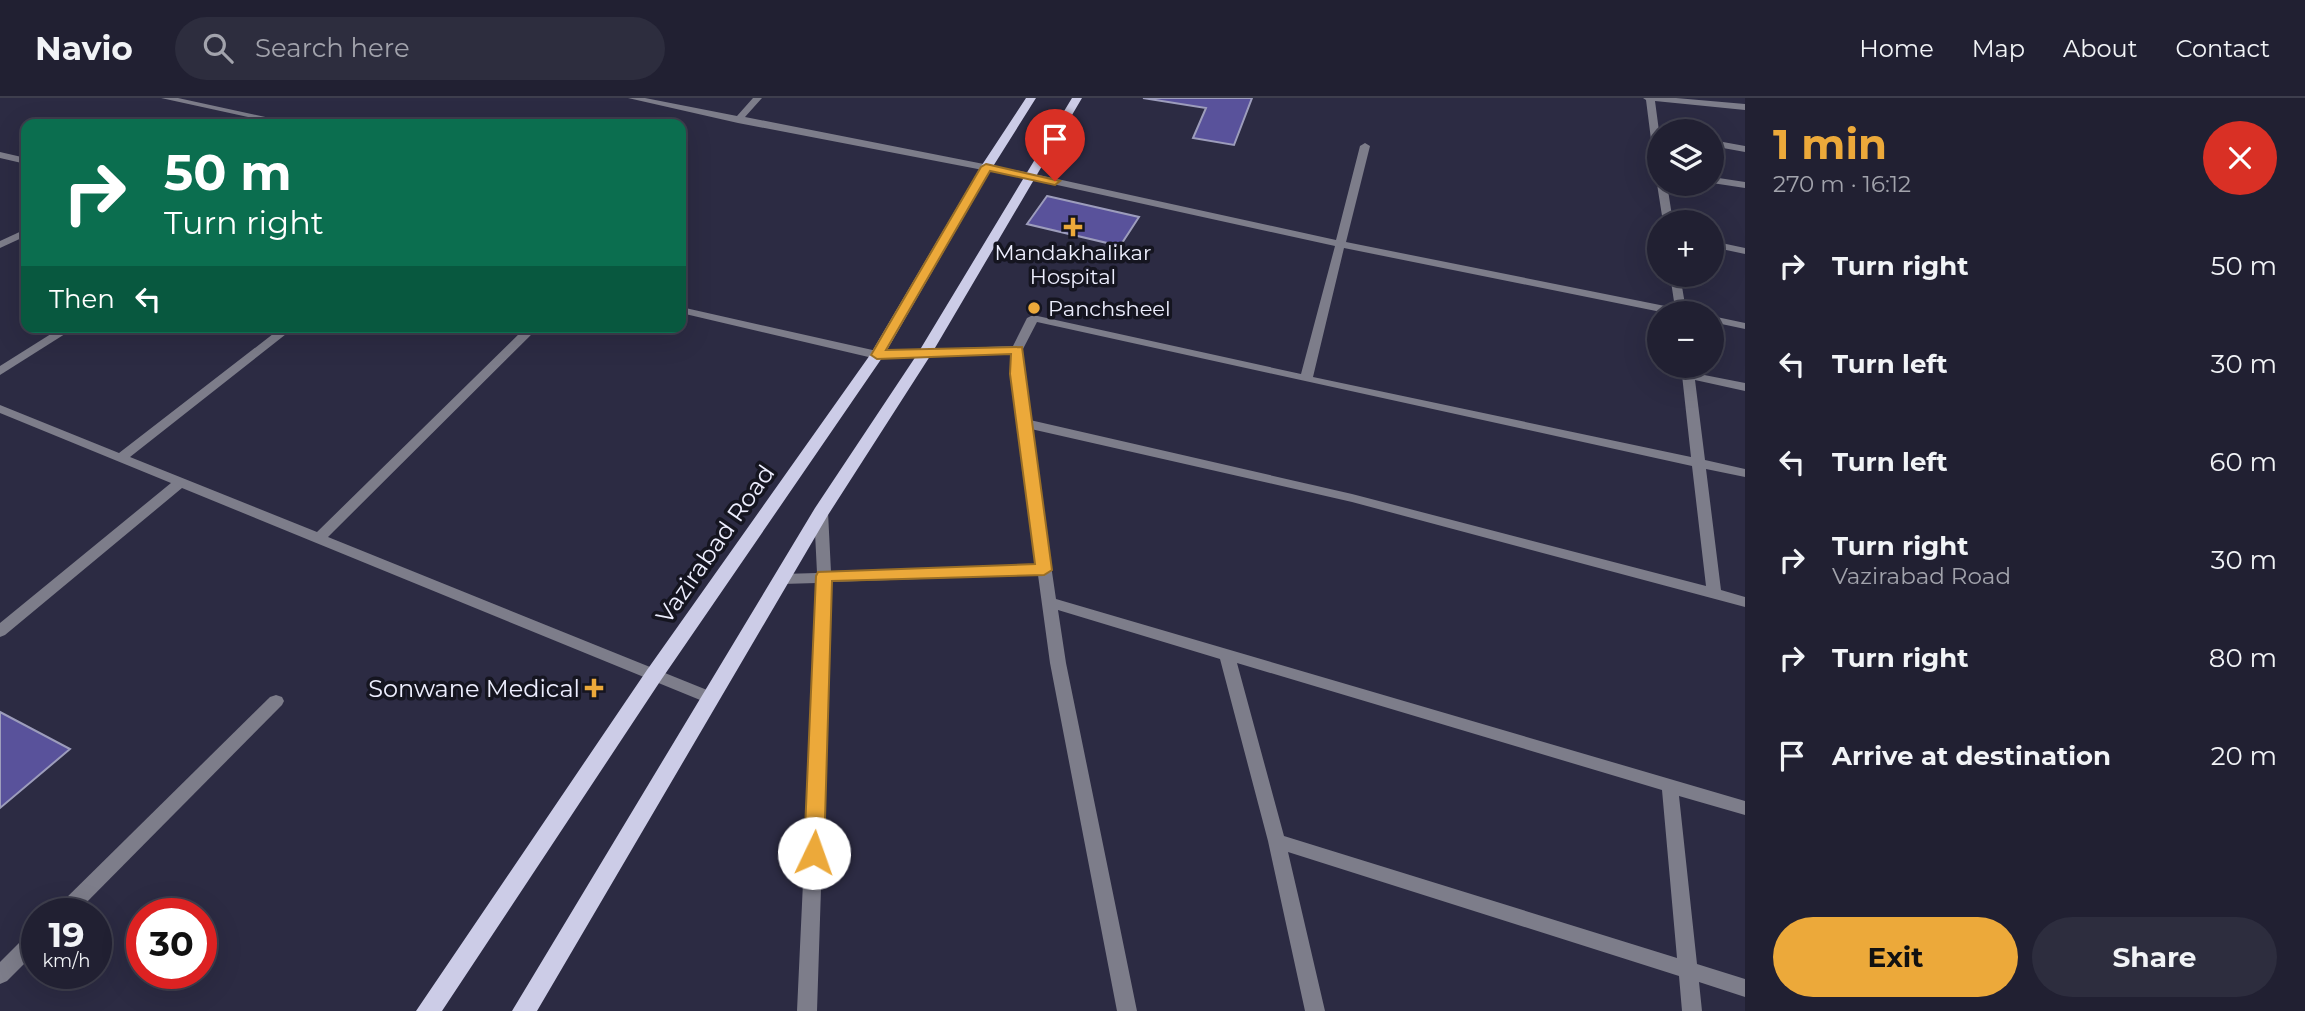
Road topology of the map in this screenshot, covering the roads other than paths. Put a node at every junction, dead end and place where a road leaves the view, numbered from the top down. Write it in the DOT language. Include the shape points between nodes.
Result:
graph roads {
  1 [pos="165,98"];
  2 [pos="632,98"];
  3 [pos="758,98"];
  4 [pos="1031,98"];
  5 [pos="1077,98"];
  6 [pos="1648,98"];
  7 [pos="1745,107"];
  8 [pos="268,119"];
  9 [pos="1653,119"];
  10 [pos="738,120"];
  11 [pos="1724,145"];
  12 [pos="1366,146"];
  13 [pos="1745,149"];
  14 [pos="0,155"];
  15 [pos="21,160"];
  16 [pos="986,167"];
  17 [pos="1030,176"];
  18 [pos="1724,182"];
  19 [pos="1745,185"];
  20 [pos="21,235"];
  21 [pos="1341,244"];
  22 [pos="0,246"];
  23 [pos="1724,247"];
  24 [pos="1745,251"];
  25 [pos="1647,306"];
  26 [pos="686,311"];
  27 [pos="1724,322"];
  28 [pos="1745,326"];
  29 [pos="60,333"];
  30 [pos="281,333"];
  31 [pos="527,333"];
  32 [pos="1017,349"];
  33 [pos="925,353"];
  34 [pos="877,355"];
  35 [pos="0,371"];
  36 [pos="1689,378"];
  37 [pos="1715,378"];
  38 [pos="1306,379"];
  39 [pos="1745,387"];
  40 [pos="0,409"];
  41 [pos="1024,423"];
  42 [pos="121,457"];
  43 [pos="1699,461"];
  44 [pos="1745,473"];
  45 [pos="181,482"];
  46 [pos="821,512"];
  47 [pos="318,538"];
  48 [pos="1044,570"];
  49 [pos="824,576"];
  50 [pos="782,579"];
  51 [pos="1714,594"];
  52 [pos="1049,602"];
  53 [pos="1745,602"];
  54 [pos="0,632"];
  55 [pos="1227,655"];
  56 [pos="654,675"];
  57 [pos="710,698"];
  58 [pos="276,701"];
  59 [pos="1670,786"];
  60 [pos="1745,808"];
  61 [pos="1277,841"];
  62 [pos="78,898"];
  63 [pos="21,954"];
  64 [pos="1690,970"];
  65 [pos="0,975"];
  66 [pos="1745,988"];
  67 [pos="428,1011"];
  68 [pos="524,1011"];
  69 [pos="807,1011"];
  70 [pos="1127,1011"];
  71 [pos="1315,1011"];
  72 [pos="1692,1011"];
  1 -- 8 [label="street"];
  2 -- 10 [label="street"];
  3 -- 10 [label="street"];
  4 -- 16 [label="main road, Vazirabad Road"];
  5 -- 17 [label="main road"];
  6 -- 7 [label="street"];
  6 -- 9 [label="street"];
  10 -- 16 [label="street"];
  11 -- 13 [label="street"];
  12 -- 21 [label="street"];
  14 -- 15 [label="street"];
  16 -- 17 [label="street"];
  16 -- 34 [label="main road, Vazirabad Road"];
  17 -- 21 [label="street"];
  17 -- 33 [label="main road"];
  18 -- 19 [label="street"];
  20 -- 22 [label="street"];
  21 -- 25 [label="street"];
  21 -- 38 [label="street"];
  23 -- 24 [label="street"];
  26 -- 34 [label="street"];
  27 -- 28 [label="street"];
  29 -- 35 [label="street"];
  30 -- 42 [label="street"];
  31 -- 47 [label="street"];
  32 -- 33 [label="street"];
  32 -- 38 [label="street" via="1033,318"];
  32 -- 41 [label="street"];
  33 -- 34 [label="street"];
  33 -- 46 [label="main road"];
  34 -- 56 [label="main road, Vazirabad Road"];
  36 -- 43 [label="street"];
  37 -- 39 [label="street"];
  38 -- 43 [label="street"];
  40 -- 42 [label="street"];
  41 -- 48 [label="street"];
  41 -- 51 [label="street" via="1352,498"];
  42 -- 45 [label="street"];
  43 -- 44 [label="street"];
  43 -- 51 [label="street"];
  45 -- 47 [label="street"];
  45 -- 54 [label="street"];
  46 -- 49 [label="street"];
  46 -- 50 [label="main road"];
  47 -- 56 [label="street"];
  48 -- 49 [label="street"];
  48 -- 52 [label="street"];
  49 -- 50 [label="street"];
  49 -- 69 [label="street"];
  50 -- 57 [label="main road"];
  51 -- 53 [label="street"];
  52 -- 55 [label="street"];
  52 -- 70 [label="street"];
  55 -- 59 [label="street"];
  55 -- 61 [label="street"];
  56 -- 57 [label="street"];
  56 -- 67 [label="main road, Vazirabad Road"];
  57 -- 68 [label="main road"];
  58 -- 62 [label="street"];
  59 -- 60 [label="street"];
  59 -- 64 [label="street"];
  61 -- 64 [label="street"];
  61 -- 71 [label="street"];
  63 -- 65 [label="street"];
  64 -- 66 [label="street"];
  64 -- 72 [label="street"];
}
